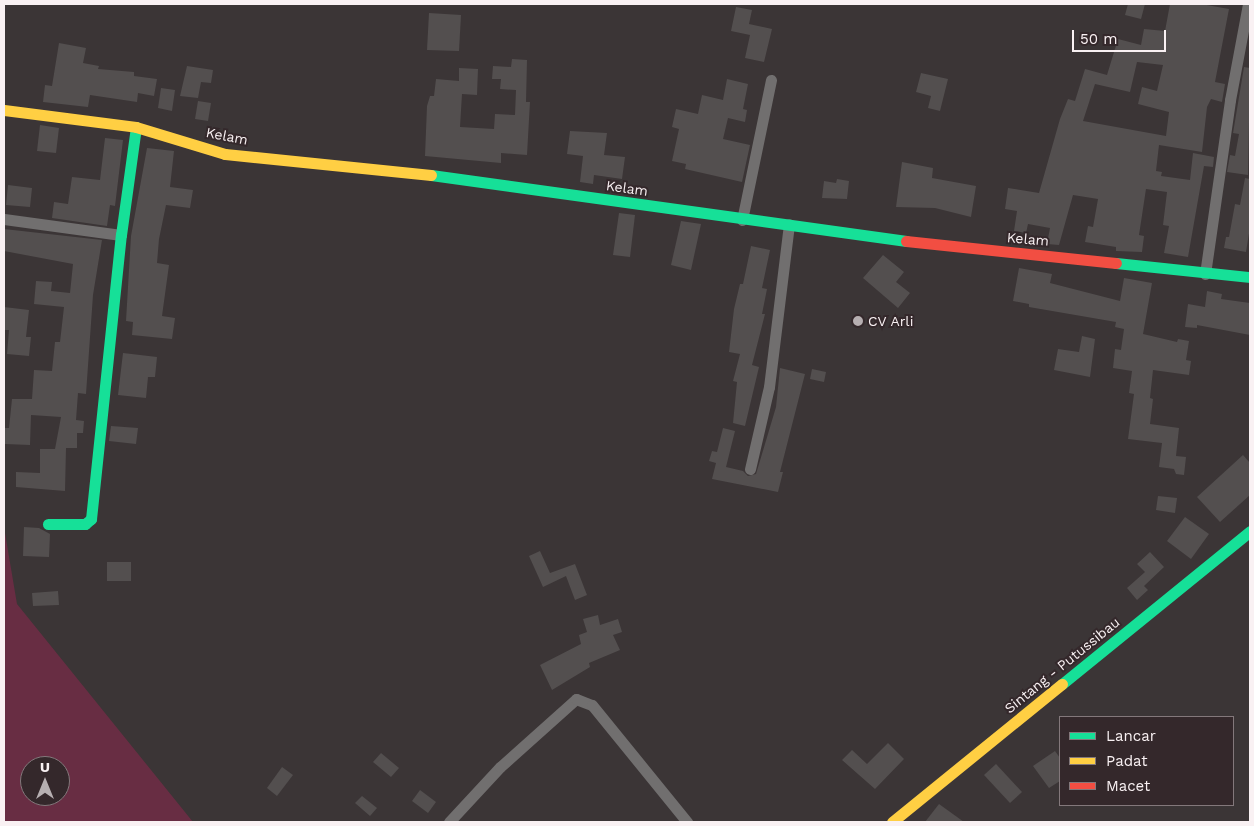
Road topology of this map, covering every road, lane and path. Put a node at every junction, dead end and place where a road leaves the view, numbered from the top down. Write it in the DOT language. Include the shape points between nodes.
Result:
graph roads {
  1 [pos="1248,4"];
  2 [pos="771,80"];
  3 [pos="4,110"];
  4 [pos="136,127"];
  5 [pos="4,219"];
  6 [pos="742,220"];
  7 [pos="788,224"];
  8 [pos="121,235"];
  9 [pos="1205,274"];
  10 [pos="1250,277"];
  11 [pos="750,469"];
  12 [pos="48,524"];
  13 [pos="1250,531"];
  14 [pos="449,822"];
  15 [pos="687,822"];
  16 [pos="892,822"];
  1 -- 9 [label="street" via="1230,100"];
  2 -- 6 [label="street"];
  3 -- 4 [label="main road, Kelam"];
  4 -- 6 [label="main road, Kelam" via="225,154 435,176"];
  4 -- 8 [label="main road"];
  5 -- 8 [label="street"];
  6 -- 7 [label="main road, Kelam"];
  7 -- 9 [label="main road, Kelam" via="921,243 1130,263"];
  7 -- 11 [label="street" via="769,387"];
  8 -- 12 [label="main road" via="91,519 85,524"];
  9 -- 10 [label="main road, Kelam"];
  13 -- 16 [label="main road, Sintang - Putussibau"];
  14 -- 15 [label="street" via="500,767 576,699 592,705"];
}
